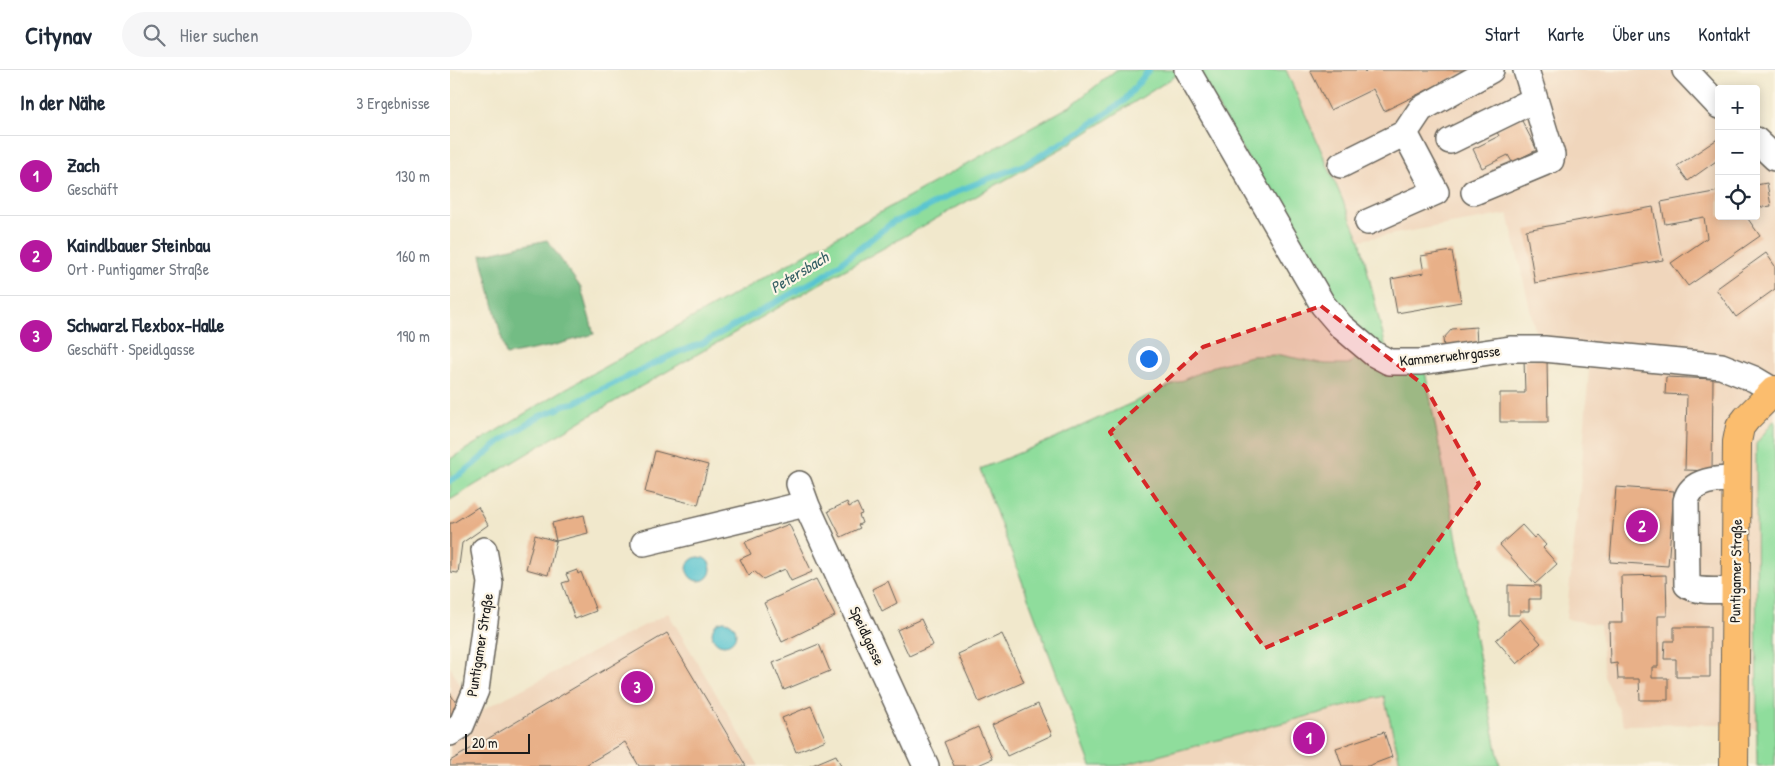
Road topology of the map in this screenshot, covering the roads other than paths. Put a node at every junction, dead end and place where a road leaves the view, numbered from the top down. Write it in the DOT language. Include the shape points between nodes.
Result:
graph roads {
  1 [pos="1187,70"];
  2 [pos="1491,70"];
  3 [pos="1526,70"];
  4 [pos="1685,70"];
  5 [pos="1534,100"];
  6 [pos="1715,102"];
  7 [pos="1405,133"];
  8 [pos="1450,141"];
  9 [pos="1760,144"];
  10 [pos="1775,158"];
  11 [pos="1341,165"];
  12 [pos="1474,192"];
  13 [pos="1368,222"];
  14 [pos="1774,390"];
  15 [pos="1737,479"];
  16 [pos="644,543"];
  17 [pos="484,550"];
  18 [pos="1736,590"];
  19 [pos="450,732"];
  20 [pos="926,766"];
  21 [pos="1734,766"];
  1 -- 14 [label="street, Kammerwehrgasse" via="1324,305 1341,326 1383,360 1421,362 1510,349 1562,350 1721,366"];
  2 -- 7 [label="street" via="1421,109"];
  3 -- 5 [label="street"];
  4 -- 6 [label="street"];
  5 -- 8 [label="street"];
  5 -- 12 [label="street" via="1551,160"];
  7 -- 11 [label="street"];
  7 -- 13 [label="street" via="1436,192"];
  9 -- 10 [label="street"];
  14 -- 15 [label="main road, Puntigamer Straße" via="1740,427"];
  15 -- 18 [label="main road, Puntigamer Straße"];
  15 -- 18 [label="street" via="1704,482 1687,494 1686,501 1687,585 1705,590"];
  16 -- 20 [label="street, Speidlgasse" via="797,506 803,495"];
  17 -- 19 [label="street, Puntigamer Straße" via="490,583 476,690 461,726"];
  18 -- 21 [label="main road, Puntigamer Straße"];
}
